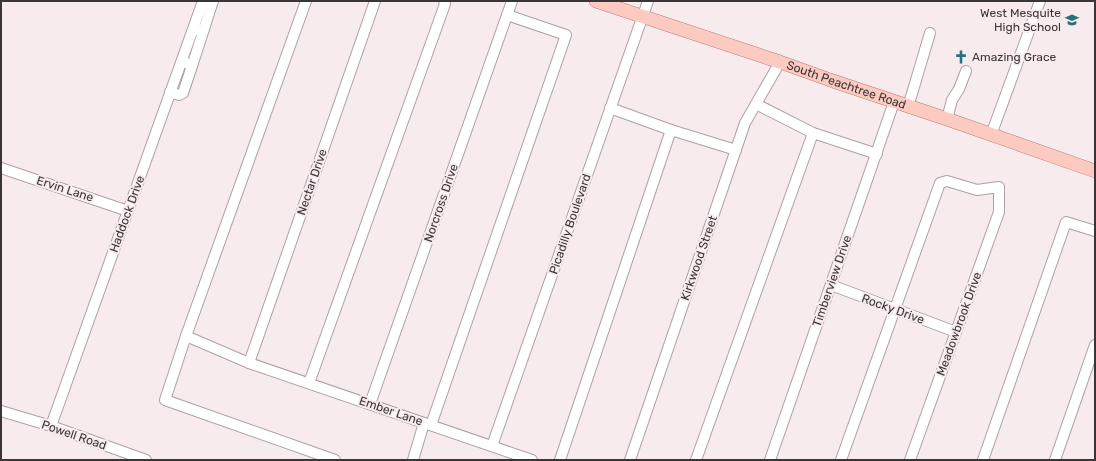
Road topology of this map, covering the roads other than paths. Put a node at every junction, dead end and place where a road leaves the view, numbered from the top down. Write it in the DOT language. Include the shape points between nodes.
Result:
graph roads {
  1 [pos="203,1"];
  2 [pos="214,1"];
  3 [pos="306,1"];
  4 [pos="375,1"];
  5 [pos="444,1"];
  6 [pos="512,1"];
  7 [pos="596,1"];
  8 [pos="648,1"];
  9 [pos="1040,1"];
  10 [pos="507,15"];
  11 [pos="642,17"];
  12 [pos="193,29"];
  13 [pos="204,29"];
  14 [pos="930,33"];
  15 [pos="182,61"];
  16 [pos="780,62"];
  17 [pos="193,63"];
  18 [pos="966,71"];
  19 [pos="170,92"];
  20 [pos="894,102"];
  21 [pos="756,104"];
  22 [pos="908,107"];
  23 [pos="610,108"];
  24 [pos="947,119"];
  25 [pos="672,130"];
  26 [pos="813,133"];
  27 [pos="991,135"];
  28 [pos="736,150"];
  29 [pos="877,154"];
  30 [pos="1,168"];
  31 [pos="1095,171"];
  32 [pos="128,210"];
  33 [pos="1095,231"];
  34 [pos="831,285"];
  35 [pos="894,310"];
  36 [pos="956,332"];
  37 [pos="186,336"];
  38 [pos="1095,345"];
  39 [pos="249,363"];
  40 [pos="309,383"];
  41 [pos="370,404"];
  42 [pos="1,411"];
  43 [pos="428,424"];
  44 [pos="51,426"];
  45 [pos="492,446"];
  46 [pos="146,460"];
  47 [pos="335,460"];
  48 [pos="413,460"];
  49 [pos="532,460"];
  50 [pos="560,460"];
  51 [pos="630,460"];
  52 [pos="696,460"];
  53 [pos="770,460"];
  54 [pos="841,460"];
  55 [pos="910,460"];
  56 [pos="983,460"];
  57 [pos="1055,460"];
  1 -- 12 [label="street, Haddock Drive"];
  2 -- 13 [label="street"];
  3 -- 37 [label="street"];
  4 -- 39 [label="street, Nectar Drive"];
  5 -- 40 [label="street"];
  6 -- 10 [label="street, Norcross Drive"];
  7 -- 11 [label="main road, South Peachtree Road"];
  8 -- 11 [label="street, Picadilly Boulevard"];
  9 -- 27 [label="street"];
  10 -- 41 [label="street, Norcross Drive"];
  10 -- 43 [label="street" via="566,35"];
  11 -- 16 [label="main road, South Peachtree Road"];
  11 -- 23 [label="street, Picadilly Boulevard"];
  12 -- 13 [label="street"];
  12 -- 15 [label="street, Haddock Drive"];
  13 -- 17 [label="street"];
  14 -- 22 [label="street"];
  15 -- 17 [label="street" via="190,65"];
  15 -- 19 [label="street, Haddock Drive"];
  16 -- 20 [label="main road, South Peachtree Road"];
  16 -- 21 [label="street, Kirkwood Street"];
  17 -- 19 [label="street" via="183,93 179,95"];
  18 -- 24 [label="street" via="952,100"];
  19 -- 32 [label="street, Haddock Drive"];
  20 -- 22 [label="main road, South Peachtree Road"];
  20 -- 29 [label="street, Timberview Drive"];
  21 -- 26 [label="street"];
  21 -- 28 [label="street, Kirkwood Street" via="745,123"];
  22 -- 24 [label="main road, South Peachtree Road"];
  23 -- 25 [label="street"];
  23 -- 45 [label="street, Picadilly Boulevard"];
  24 -- 27 [label="main road, South Peachtree Road"];
  25 -- 28 [label="street"];
  25 -- 50 [label="street"];
  26 -- 29 [label="street"];
  26 -- 52 [label="street"];
  27 -- 31 [label="main road, South Peachtree Road"];
  28 -- 51 [label="street, Kirkwood Street"];
  29 -- 34 [label="street, Timberview Drive"];
  30 -- 32 [label="street, Ervin Lane"];
  32 -- 44 [label="street, Haddock Drive"];
  33 -- 56 [label="street" via="1066,222"];
  34 -- 35 [label="street, Rocky Drive"];
  34 -- 53 [label="street, Timberview Drive"];
  35 -- 36 [label="street, Rocky Drive"];
  35 -- 36 [label="street, Meadowbrook Drive" via="940,183 947,181 977,190 1000,187 999,212"];
  35 -- 54 [label="street"];
  36 -- 55 [label="street, Meadowbrook Drive"];
  37 -- 39 [label="street, Ember Lane"];
  37 -- 47 [label="street" via="165,400"];
  38 -- 57 [label="street"];
  39 -- 40 [label="street, Ember Lane"];
  40 -- 41 [label="street, Ember Lane"];
  41 -- 43 [label="street, Ember Lane"];
  42 -- 44 [label="street, Powell Road"];
  43 -- 45 [label="street, Ember Lane"];
  43 -- 48 [label="street"];
  44 -- 46 [label="street, Powell Road"];
  45 -- 49 [label="street, Ember Lane"];
}
